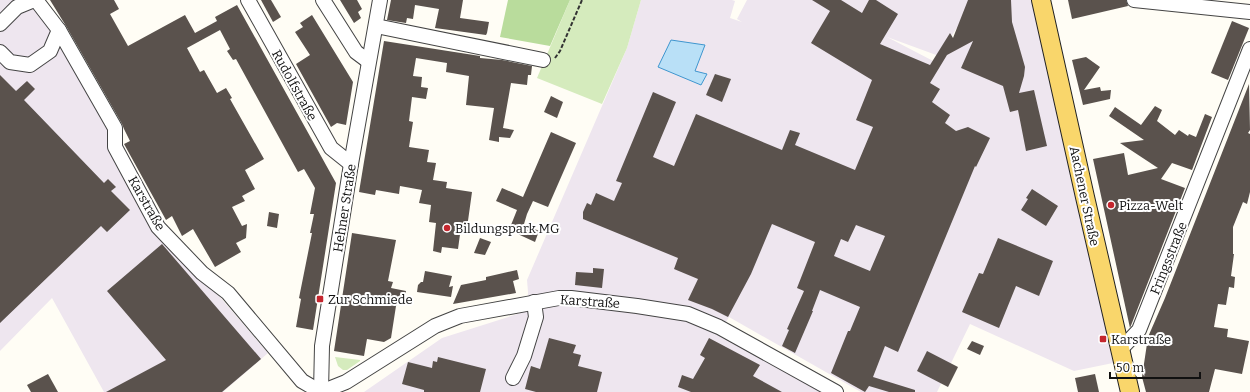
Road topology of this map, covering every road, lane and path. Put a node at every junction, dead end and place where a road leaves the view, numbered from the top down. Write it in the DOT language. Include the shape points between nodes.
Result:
graph roads {
  1 [pos="35,0"];
  2 [pos="248,0"];
  3 [pos="323,0"];
  4 [pos="380,0"];
  5 [pos="582,0"];
  6 [pos="1041,0"];
  7 [pos="1134,0"];
  8 [pos="1250,12"];
  9 [pos="0,24"];
  10 [pos="376,26"];
  11 [pos="59,30"];
  12 [pos="1250,49"];
  13 [pos="0,52"];
  14 [pos="543,60"];
  15 [pos="368,61"];
  16 [pos="351,164"];
  17 [pos="534,302"];
  18 [pos="1120,350"];
  19 [pos="513,378"];
  20 [pos="818,388"];
  21 [pos="321,392"];
  22 [pos="836,392"];
  23 [pos="1130,392"];
  1 -- 9 [label="street" via="17,7"];
  1 -- 11 [label="street, Karstraße"];
  2 -- 16 [label="street, Rudolfstraße" via="331,148"];
  3 -- 15 [label="street" via="356,52"];
  4 -- 10 [label="street, Hehner Straße"];
  5 -- 14 [label="path" via="560,51 550,61"];
  6 -- 18 [label="main road, Aachener Straße"];
  7 -- 8 [label="street"];
  10 -- 14 [label="street"];
  10 -- 15 [label="street, Hehner Straße"];
  11 -- 13 [label="street" via="50,51 30,65 10,62"];
  11 -- 21 [label="street, Karstraße" via="115,128 115,147 158,227 202,273 228,293 302,381"];
  12 -- 18 [label="street, Fringsstraße" via="1139,330"];
  15 -- 16 [label="street, Hehner Straße"];
  16 -- 21 [label="street, Hehner Straße" via="322,346"];
  17 -- 19 [label="street" via="536,317 524,356"];
  17 -- 20 [label="street, Karstraße" via="571,298 688,314 719,327"];
  17 -- 21 [label="street, Karstraße" via="448,320 346,382"];
  18 -- 23 [label="main road, Aachener Straße"];
  20 -- 22 [label="street, Karstraße"];
}
